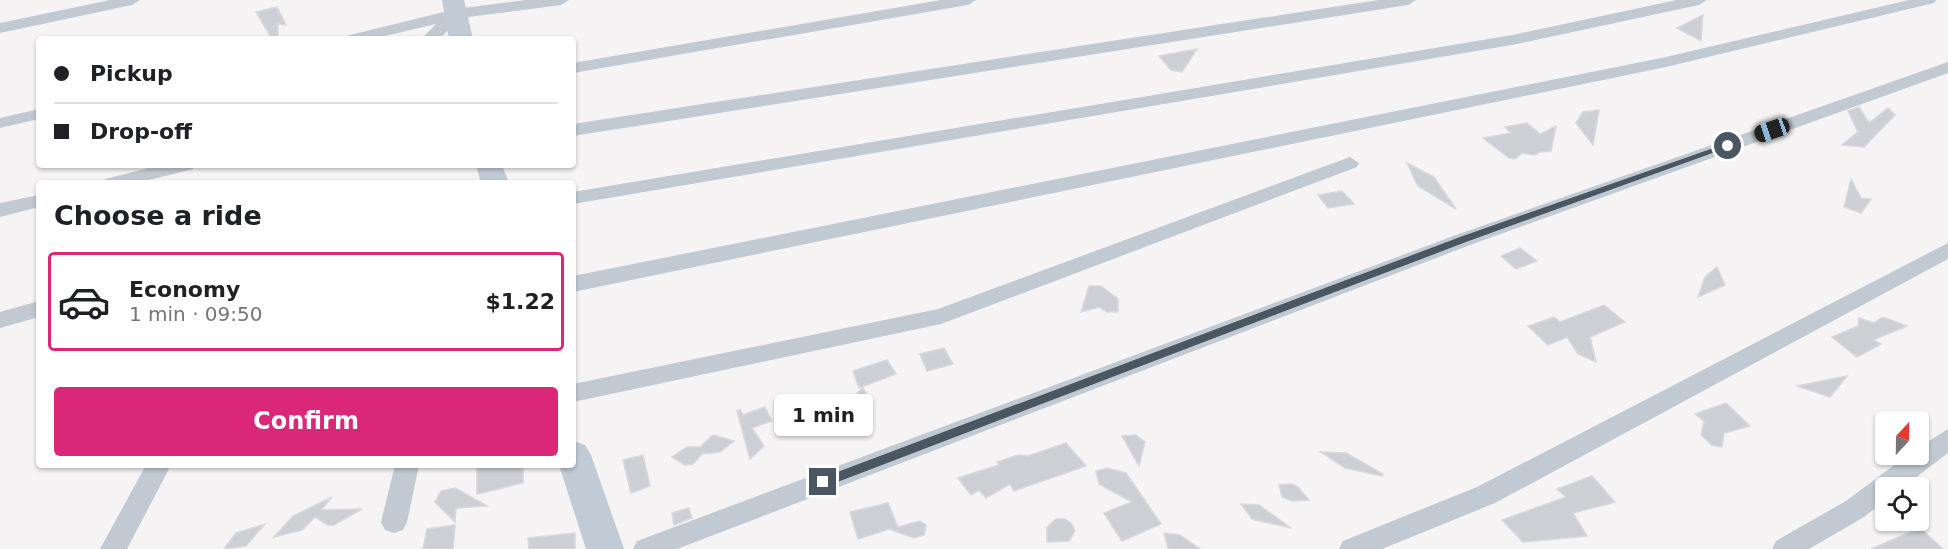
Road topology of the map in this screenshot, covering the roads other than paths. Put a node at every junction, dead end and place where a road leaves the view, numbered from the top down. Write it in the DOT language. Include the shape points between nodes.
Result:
graph roads {
  1 [pos="132,0"];
  2 [pos="561,0"];
  3 [pos="968,0"];
  4 [pos="1408,0"];
  5 [pos="1699,0"];
  6 [pos="1928,0"];
  7 [pos="454,7"];
  8 [pos="0,28"];
  9 [pos="362,36"];
  10 [pos="431,36"];
  11 [pos="460,36"];
  12 [pos="576,68"];
  13 [pos="1948,68"];
  14 [pos="36,115"];
  15 [pos="0,123"];
  16 [pos="576,130"];
  17 [pos="1350,163"];
  18 [pos="174,168"];
  19 [pos="124,180"];
  20 [pos="576,197"];
  21 [pos="36,202"];
  22 [pos="0,210"];
  23 [pos="1948,250"];
  24 [pos="576,283"];
  25 [pos="36,310"];
  26 [pos="0,320"];
  27 [pos="576,392"];
  28 [pos="1948,439"];
  29 [pos="576,464"];
  30 [pos="157,468"];
  31 [pos="406,468"];
  32 [pos="394,522"];
  33 [pos="113,549"];
  34 [pos="605,549"];
  35 [pos="646,549"];
  36 [pos="1352,549"];
  37 [pos="1785,549"];
  1 -- 8 [label="street"];
  2 -- 7 [label="street"];
  3 -- 12 [label="street"];
  4 -- 16 [label="street"];
  5 -- 20 [label="street" via="1512,40"];
  6 -- 24 [label="street" via="1826,27 1502,96"];
  7 -- 9 [label="street"];
  7 -- 10 [label="street"];
  7 -- 11 [label="street"];
  13 -- 35 [label="street" via="1463,240"];
  14 -- 15 [label="street"];
  17 -- 27 [label="street" via="941,316"];
  18 -- 19 [label="street"];
  21 -- 22 [label="street"];
  23 -- 36 [label="street" via="1486,495"];
  25 -- 26 [label="street"];
  28 -- 37 [label="street" via="1855,510"];
  29 -- 34 [label="street"];
  30 -- 33 [label="street"];
  31 -- 32 [label="street"];
}
